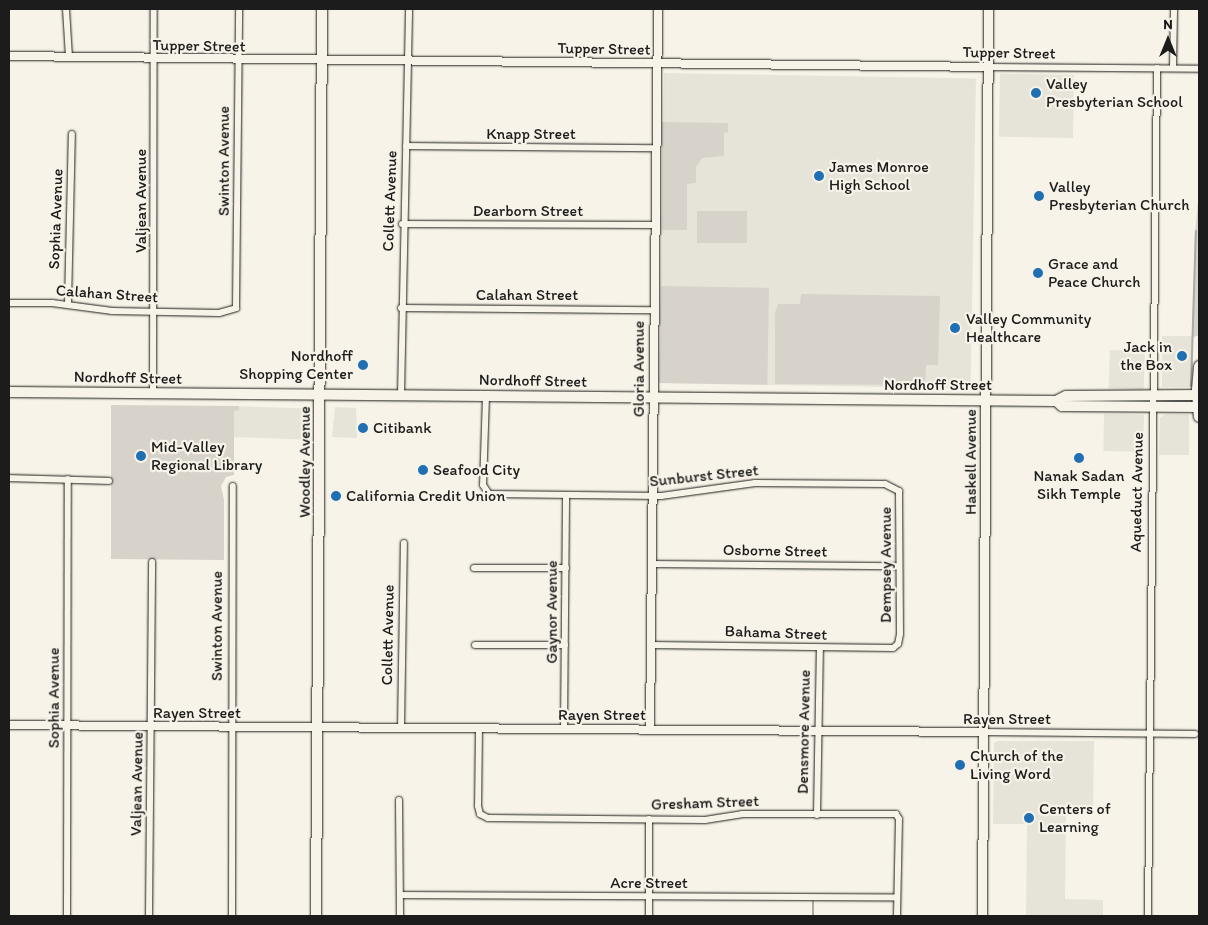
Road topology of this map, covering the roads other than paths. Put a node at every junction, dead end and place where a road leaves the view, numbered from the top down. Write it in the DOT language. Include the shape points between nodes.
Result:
graph roads {
  1 [pos="66,9"];
  2 [pos="154,9"];
  3 [pos="239,9"];
  4 [pos="322,9"];
  5 [pos="408,9"];
  6 [pos="658,9"];
  7 [pos="988,9"];
  8 [pos="1174,9"];
  9 [pos="9,56"];
  10 [pos="69,57"];
  11 [pos="156,60"];
  12 [pos="322,60"];
  13 [pos="408,60"];
  14 [pos="238,61"];
  15 [pos="656,64"];
  16 [pos="988,66"];
  17 [pos="1157,68"];
  18 [pos="1173,68"];
  19 [pos="1199,70"];
  20 [pos="72,134"];
  21 [pos="406,146"];
  22 [pos="655,148"];
  23 [pos="402,224"];
  24 [pos="654,225"];
  25 [pos="9,303"];
  26 [pos="68,304"];
  27 [pos="401,308"];
  28 [pos="653,310"];
  29 [pos="232,311"];
  30 [pos="154,312"];
  31 [pos="1199,366"];
  32 [pos="9,392"];
  33 [pos="153,394"];
  34 [pos="401,395"];
  35 [pos="320,396"];
  36 [pos="486,396"];
  37 [pos="653,398"];
  38 [pos="986,400"];
  39 [pos="1152,400"];
  40 [pos="1198,404"];
  41 [pos="9,478"];
  42 [pos="68,479"];
  43 [pos="109,481"];
  44 [pos="233,486"];
  45 [pos="896,487"];
  46 [pos="566,495"];
  47 [pos="652,496"];
  48 [pos="404,543"];
  49 [pos="152,562"];
  50 [pos="651,564"];
  51 [pos="898,566"];
  52 [pos="474,568"];
  53 [pos="566,568"];
  54 [pos="898,644"];
  55 [pos="475,645"];
  56 [pos="565,645"];
  57 [pos="651,645"];
  58 [pos="820,649"];
  59 [pos="9,725"];
  60 [pos="68,726"];
  61 [pos="151,726"];
  62 [pos="232,727"];
  63 [pos="317,728"];
  64 [pos="401,728"];
  65 [pos="479,728"];
  66 [pos="564,729"];
  67 [pos="650,730"];
  68 [pos="817,732"];
  69 [pos="983,732"];
  70 [pos="1150,733"];
  71 [pos="1195,734"];
  72 [pos="399,800"];
  73 [pos="817,815"];
  74 [pos="649,819"];
  75 [pos="400,895"];
  76 [pos="648,897"];
  77 [pos="897,898"];
  78 [pos="67,916"];
  79 [pos="150,916"];
  80 [pos="232,916"];
  81 [pos="316,916"];
  82 [pos="400,916"];
  83 [pos="649,916"];
  84 [pos="897,916"];
  85 [pos="982,916"];
  86 [pos="1148,916"];
  1 -- 10 [label="street"];
  2 -- 11 [label="street, Valjean Avenue"];
  3 -- 14 [label="street, Swinton Avenue"];
  4 -- 12 [label="main road, Woodley Avenue"];
  5 -- 13 [label="street, Collett Avenue"];
  6 -- 15 [label="street, Gloria Avenue"];
  7 -- 16 [label="main road, Haskell Avenue"];
  8 -- 18 [label="street"];
  9 -- 10 [label="street, Tupper Street"];
  10 -- 11 [label="street, Tupper Street"];
  11 -- 14 [label="street, Tupper Street"];
  11 -- 30 [label="street, Valjean Avenue"];
  12 -- 13 [label="street, Tupper Street"];
  12 -- 14 [label="street, Tupper Street"];
  12 -- 35 [label="main road, Woodley Avenue"];
  13 -- 15 [label="street, Tupper Street"];
  13 -- 21 [label="street, Collett Avenue"];
  14 -- 29 [label="street, Swinton Avenue" via="238,304"];
  15 -- 16 [label="street, Tupper Street"];
  15 -- 22 [label="street, Gloria Avenue"];
  16 -- 17 [label="street, Tupper Street"];
  16 -- 38 [label="main road, Haskell Avenue"];
  17 -- 18 [label="street, Tupper Street"];
  17 -- 39 [label="street, Aqueduct Avenue"];
  18 -- 19 [label="street, Tupper Street"];
  20 -- 26 [label="street, Sophia Avenue"];
  21 -- 22 [label="street, Knapp Street"];
  21 -- 23 [label="street, Collett Avenue"];
  22 -- 24 [label="street, Gloria Avenue"];
  23 -- 24 [label="street, Dearborn Street"];
  23 -- 27 [label="street, Collett Avenue"];
  24 -- 28 [label="street, Gloria Avenue"];
  25 -- 26 [label="street, Calahan Street"];
  26 -- 30 [label="street, Calahan Street" via="107,311"];
  27 -- 28 [label="street, Calahan Street"];
  27 -- 34 [label="street, Collett Avenue"];
  28 -- 37 [label="street, Gloria Avenue"];
  29 -- 30 [label="street, Calahan Street"];
  30 -- 33 [label="street, Valjean Avenue"];
  31 -- 40 [label="highway"];
  32 -- 33 [label="main road, Nordhoff Street"];
  33 -- 35 [label="main road, Nordhoff Street"];
  34 -- 35 [label="main road, Nordhoff Street"];
  34 -- 36 [label="main road, Nordhoff Street"];
  35 -- 63 [label="main road, Woodley Avenue"];
  36 -- 37 [label="main road, Nordhoff Street"];
  36 -- 46 [label="street, Sunburst Street" via="484,491 492,495"];
  37 -- 38 [label="main road, Nordhoff Street"];
  37 -- 47 [label="street, Gloria Avenue"];
  38 -- 39 [label="main road, Nordhoff Street" via="1056,401 1062,406"];
  38 -- 69 [label="main road, Haskell Avenue"];
  39 -- 40 [label="main road, Nordhoff Street"];
  39 -- 70 [label="street, Aqueduct Avenue"];
  41 -- 42 [label="street"];
  42 -- 43 [label="street"];
  42 -- 60 [label="street, Sophia Avenue"];
  44 -- 62 [label="street, Swinton Avenue"];
  45 -- 47 [label="street, Sunburst Street" via="885,484 755,483"];
  45 -- 51 [label="street, Dempsey Avenue" via="900,497"];
  46 -- 47 [label="street, Sunburst Street"];
  46 -- 53 [label="street, Gaynor Avenue"];
  47 -- 50 [label="street, Gloria Avenue"];
  48 -- 64 [label="street, Collett Avenue"];
  49 -- 61 [label="street, Valjean Avenue"];
  50 -- 51 [label="street, Osborne Street"];
  50 -- 57 [label="street, Gloria Avenue"];
  51 -- 54 [label="street, Dempsey Avenue"];
  52 -- 53 [label="street"];
  53 -- 56 [label="street, Gaynor Avenue"];
  54 -- 58 [label="street, Bahama Street" via="886,650"];
  55 -- 56 [label="street"];
  56 -- 66 [label="street, Gaynor Avenue"];
  57 -- 58 [label="street, Bahama Street" via="797,645"];
  57 -- 67 [label="street, Gloria Avenue"];
  58 -- 68 [label="street, Densmore Avenue"];
  59 -- 60 [label="street, Rayen Street"];
  60 -- 61 [label="street, Rayen Street"];
  60 -- 78 [label="street, Sophia Avenue"];
  61 -- 62 [label="street, Rayen Street"];
  61 -- 79 [label="street, Valjean Avenue"];
  62 -- 63 [label="street, Rayen Street"];
  62 -- 80 [label="street, Swinton Avenue"];
  63 -- 64 [label="street, Rayen Street"];
  63 -- 81 [label="main road, Woodley Avenue"];
  64 -- 65 [label="street, Rayen Street"];
  65 -- 66 [label="street, Rayen Street"];
  65 -- 74 [label="street, Gresham Street" via="478,806 482,816 494,819"];
  66 -- 67 [label="street, Rayen Street"];
  67 -- 68 [label="street, Rayen Street"];
  68 -- 69 [label="street, Rayen Street"];
  68 -- 73 [label="street, Densmore Avenue"];
  69 -- 70 [label="street, Rayen Street"];
  69 -- 85 [label="main road, Haskell Avenue"];
  70 -- 71 [label="street, Rayen Street"];
  70 -- 86 [label="street, Aqueduct Avenue"];
  72 -- 75 [label="street"];
  73 -- 74 [label="street, Gresham Street" via="742,814 705,820"];
  73 -- 77 [label="street, Gresham Street" via="898,815"];
  74 -- 76 [label="street"];
  75 -- 76 [label="street, Acre Street"];
  75 -- 82 [label="street"];
  76 -- 77 [label="street, Acre Street"];
  76 -- 83 [label="street"];
  77 -- 84 [label="street"];
}
